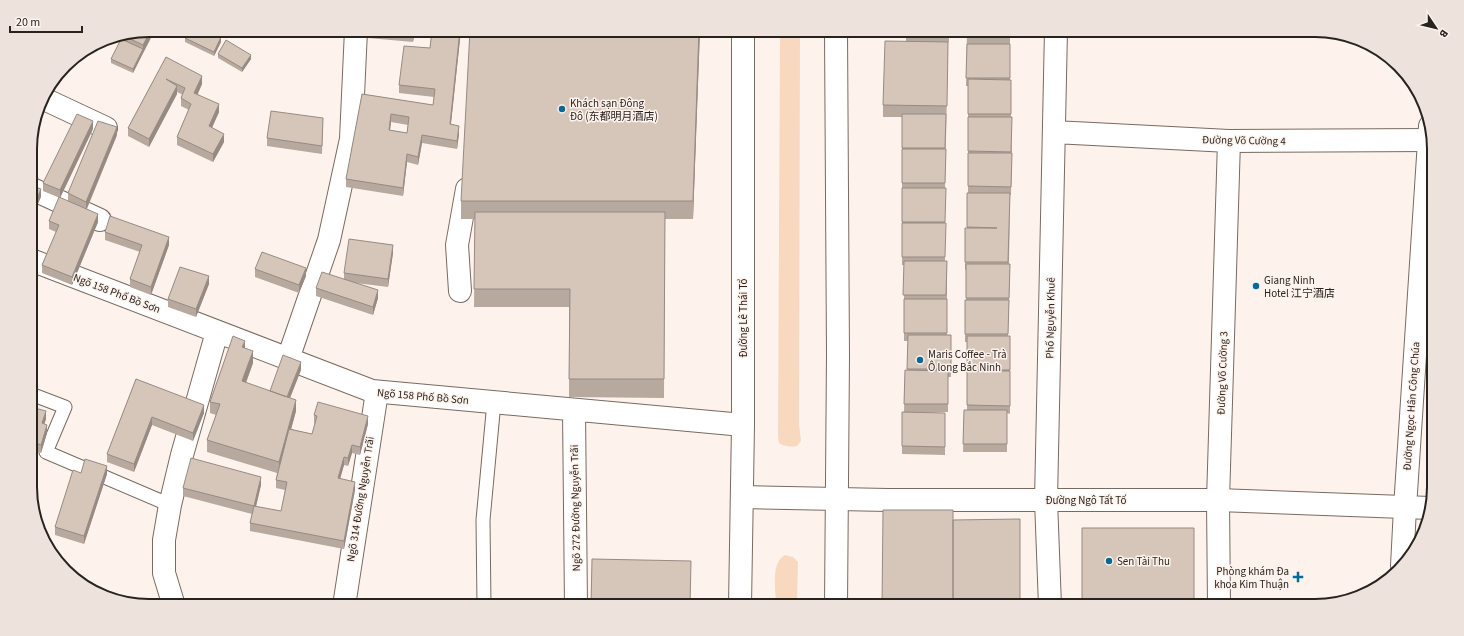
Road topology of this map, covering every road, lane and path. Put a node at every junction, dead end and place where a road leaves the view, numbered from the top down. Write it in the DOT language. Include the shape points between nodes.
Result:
graph roads {
  1 [pos="356,37"];
  2 [pos="743,37"];
  3 [pos="836,37"];
  4 [pos="1056,37"];
  5 [pos="48,101"];
  6 [pos="106,128"];
  7 [pos="1054,132"];
  8 [pos="1426,135"];
  9 [pos="1229,141"];
  10 [pos="470,167"];
  11 [pos="37,191"];
  12 [pos="1427,192"];
  13 [pos="100,220"];
  14 [pos="37,263"];
  15 [pos="460,292"];
  16 [pos="217,332"];
  17 [pos="288,359"];
  18 [pos="377,392"];
  19 [pos="37,396"];
  20 [pos="494,402"];
  21 [pos="574,410"];
  22 [pos="743,425"];
  23 [pos="742,497"];
  24 [pos="837,499"];
  25 [pos="1046,500"];
  26 [pos="1218,500"];
  27 [pos="170,505"];
  28 [pos="1405,508"];
  29 [pos="1425,508"];
  30 [pos="1402,557"];
  31 [pos="172,599"];
  32 [pos="345,599"];
  33 [pos="484,599"];
  34 [pos="576,599"];
  35 [pos="740,599"];
  36 [pos="836,599"];
  37 [pos="1050,599"];
  38 [pos="1219,599"];
  1 -- 17 [label="street" via="350,139 329,240"];
  2 -- 22 [label="street, Đường Lê Thái Tổ"];
  3 -- 24 [label="street"];
  4 -- 7 [label="street, Phố Nguyễn Khuê"];
  5 -- 6 [label="street"];
  7 -- 9 [label="street, Đường Võ Cường 4"];
  7 -- 25 [label="street, Phố Nguyễn Khuê"];
  8 -- 9 [label="street, Đường Võ Cường 4"];
  9 -- 26 [label="street, Đường Võ Cường 3"];
  10 -- 15 [label="street" via="457,245"];
  11 -- 13 [label="street"];
  12 -- 28 [label="street, Đường Ngọc Hân Công Chúa"];
  14 -- 16 [label="street, Ngõ 158 Phố Bồ Sơn"];
  16 -- 17 [label="street, Ngõ 158 Phố Bồ Sơn"];
  16 -- 27 [label="street"];
  17 -- 18 [label="street, Ngõ 158 Phố Bồ Sơn"];
  18 -- 20 [label="street, Ngõ 158 Phố Bồ Sơn"];
  18 -- 32 [label="street, Ngõ 314 Đường Nguyễn Trãi"];
  19 -- 27 [label="lane" via="65,407 46,452"];
  20 -- 21 [label="street, Ngõ 158 Phố Bồ Sơn"];
  20 -- 33 [label="lane" via="483,520"];
  21 -- 22 [label="street, Ngõ 158 Phố Bồ Sơn"];
  21 -- 34 [label="street, Ngõ 272 Đường Nguyễn Trãi"];
  22 -- 23 [label="street, Đường Lê Thái Tổ"];
  23 -- 24 [label="street, Đường Ngô Tất Tố"];
  23 -- 35 [label="street, Đường Lê Thái Tổ"];
  24 -- 25 [label="street, Đường Ngô Tất Tố"];
  24 -- 36 [label="street"];
  25 -- 26 [label="street, Đường Ngô Tất Tố"];
  25 -- 37 [label="street, Phố Nguyễn Khuê"];
  26 -- 28 [label="street, Đường Ngô Tất Tố"];
  26 -- 38 [label="street, Đường Võ Cường 3"];
  27 -- 31 [label="street" via="164,540 164,573"];
  28 -- 29 [label="street, Đường Ngô Tất Tố"];
  28 -- 30 [label="street, Đường Ngọc Hân Công Chúa"];
}
